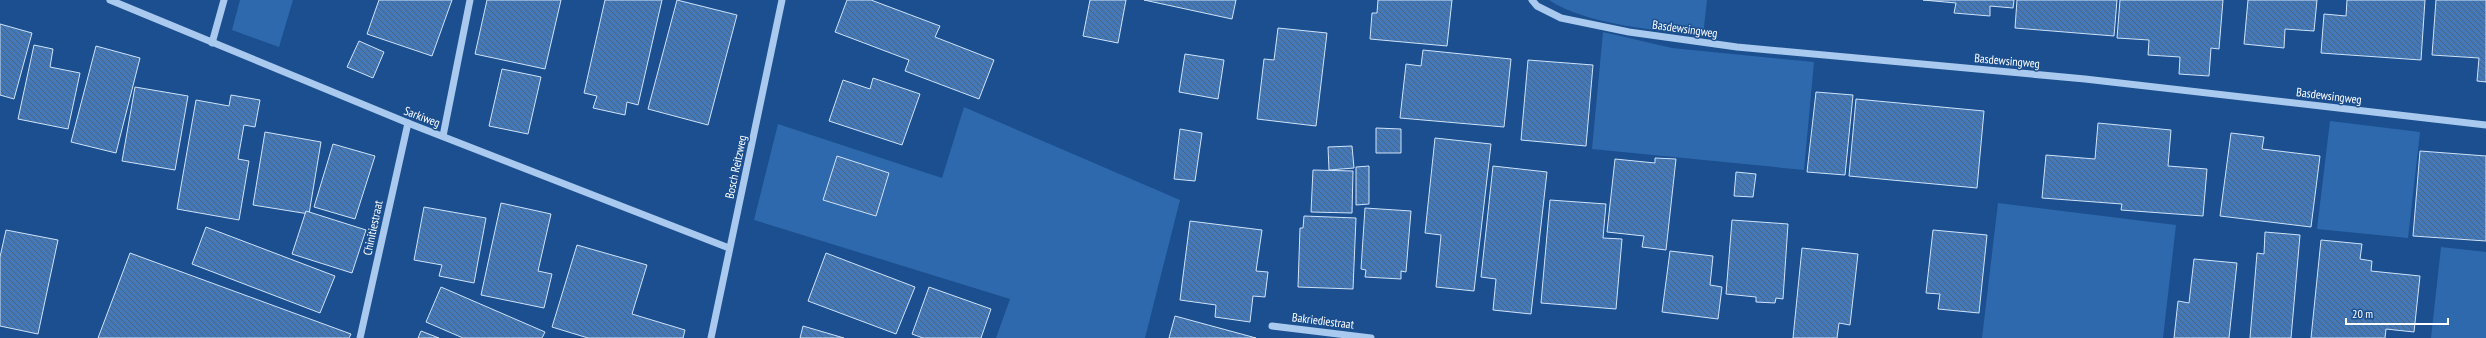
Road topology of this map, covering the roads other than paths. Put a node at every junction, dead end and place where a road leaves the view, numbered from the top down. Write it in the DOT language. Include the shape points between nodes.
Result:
graph roads {
  1 [pos="110,0"];
  2 [pos="224,0"];
  3 [pos="470,0"];
  4 [pos="782,0"];
  5 [pos="1532,0"];
  6 [pos="212,43"];
  7 [pos="408,123"];
  8 [pos="2486,125"];
  9 [pos="443,136"];
  10 [pos="729,248"];
  11 [pos="1272,326"];
  12 [pos="360,338"];
  13 [pos="711,338"];
  14 [pos="1371,338"];
  1 -- 6 [label="street, Sarkiweg"];
  2 -- 6 [label="street"];
  3 -- 9 [label="street"];
  4 -- 10 [label="street, Bosch Reitzweg"];
  5 -- 8 [label="street, Basdewsingweg" via="1537,6 1561,18 1629,32 1737,47 2085,79"];
  6 -- 7 [label="street, Sarkiweg"];
  7 -- 9 [label="street, Sarkiweg"];
  7 -- 12 [label="street, Chinitiestraat"];
  9 -- 10 [label="street, Sarkiweg"];
  10 -- 13 [label="street, Bosch Reitzweg"];
  11 -- 14 [label="street, Bakriediestraat"];
}
